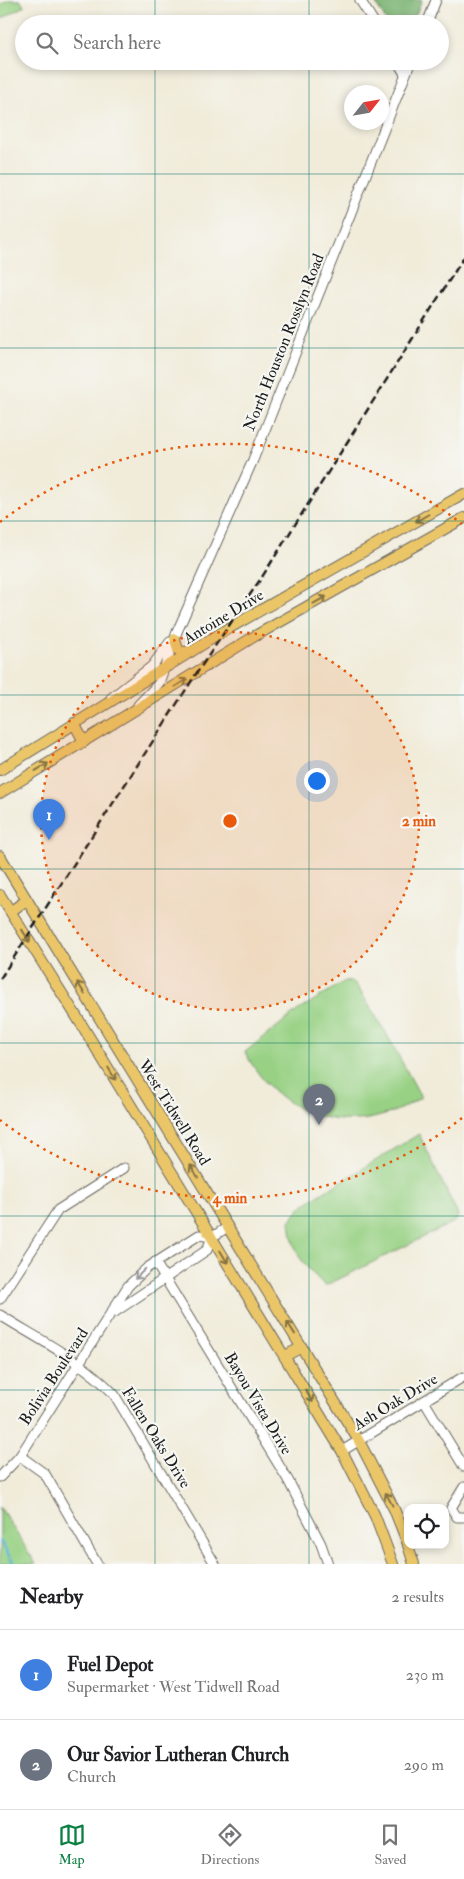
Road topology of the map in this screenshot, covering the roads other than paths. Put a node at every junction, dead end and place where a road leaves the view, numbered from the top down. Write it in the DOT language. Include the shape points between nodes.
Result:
graph roads {
  1 [pos="360,0"];
  2 [pos="436,0"];
  3 [pos="369,15"];
  4 [pos="430,15"];
  5 [pos="403,70"];
  6 [pos="407,70"];
  7 [pos="405,74"];
  8 [pos="464,494"];
  9 [pos="464,518"];
  10 [pos="176,635"];
  11 [pos="193,651"];
  12 [pos="164,669"];
  13 [pos="99,708"];
  14 [pos="125,718"];
  15 [pos="74,723"];
  16 [pos="84,742"];
  17 [pos="0,770"];
  18 [pos="0,793"];
  19 [pos="0,856"];
  20 [pos="0,895"];
  21 [pos="27,900"];
  22 [pos="11,911"];
  23 [pos="96,1012"];
  24 [pos="80,1022"];
  25 [pos="156,1109"];
  26 [pos="140,1120"];
  27 [pos="124,1168"];
  28 [pos="228,1227"];
  29 [pos="212,1237"];
  30 [pos="155,1262"];
  31 [pos="165,1278"];
  32 [pos="0,1299"];
  33 [pos="112,1314"];
  34 [pos="0,1315"];
  35 [pos="302,1347"];
  36 [pos="285,1356"];
  37 [pos="79,1365"];
  38 [pos="463,1377"];
  39 [pos="424,1401"];
  40 [pos="358,1440"];
  41 [pos="342,1451"];
  42 [pos="20,1456"];
  43 [pos="464,1467"];
  44 [pos="0,1477"];
  45 [pos="464,1487"];
  46 [pos="464,1518"];
  47 [pos="404,1535"];
  48 [pos="409,1549"];
  49 [pos="97,1564"];
  50 [pos="216,1564"];
  51 [pos="328,1564"];
  52 [pos="393,1564"];
  53 [pos="414,1564"];
  1 -- 3 [label="street"];
  2 -- 4 [label="street"];
  5 -- 7 [label="street"];
  6 -- 7 [label="street, North Houston Rosslyn Road"];
  7 -- 10 [label="street, North Houston Rosslyn Road" via="253,460"];
  8 -- 11 [label="main road, Antoine Drive, one-way"];
  14 -- 9 [label="main road, Antoine Drive, one-way" via="255,636"];
  10 -- 11 [label="main road" via="178,650"];
  10 -- 12 [label="street, North Houston Rosslyn Road"];
  10 -- 13 [label="street, North Houston Rosslyn Road" via="152,666"];
  11 -- 12 [label="main road, Antoine Drive"];
  12 -- 13 [label="main road, Antoine Drive"];
  12 -- 14 [label="street, North Houston Rosslyn Road" via="159,683"];
  13 -- 15 [label="main road, Antoine Drive"];
  14 -- 16 [label="main road, Antoine Drive"];
  15 -- 16 [label="main road"];
  15 -- 17 [label="main road, Antoine Drive"];
  18 -- 16 [label="main road, Antoine Drive, one-way"];
  19 -- 21 [label="main road, West Tidwell Road"];
  20 -- 22 [label="main road, West Tidwell Road"];
  21 -- 22 [label="main road"];
  23 -- 21 [label="main road, West Tidwell Road, one-way"];
  22 -- 24 [label="main road, West Tidwell Road, one-way"];
  23 -- 24 [label="main road"];
  23 -- 25 [label="main road, West Tidwell Road"];
  24 -- 26 [label="main road, West Tidwell Road, one-way"];
  25 -- 26 [label="main road"];
  28 -- 25 [label="main road, West Tidwell Road, one-way"];
  26 -- 29 [label="main road, West Tidwell Road"];
  27 -- 32 [label="street" via="58,1210"];
  28 -- 29 [label="street, Bolivia Boulevard"];
  35 -- 28 [label="main road, West Tidwell Road, one-way"];
  29 -- 30 [label="street, Bolivia Boulevard" via="199,1235"];
  29 -- 31 [label="street, Bolivia Boulevard" via="207,1250"];
  29 -- 36 [label="main road, West Tidwell Road, one-way"];
  30 -- 31 [label="street, Bayou Vista Drive"];
  30 -- 33 [label="street, Bolivia Boulevard, one-way" via="128,1286"];
  31 -- 33 [label="street, Bolivia Boulevard"];
  31 -- 51 [label="street, Bayou Vista Drive" via="288,1480"];
  33 -- 37 [label="street, Bolivia Boulevard"];
  34 -- 37 [label="street, Fallen Oaks Drive"];
  35 -- 36 [label="main road"];
  35 -- 40 [label="main road, West Tidwell Road"];
  36 -- 41 [label="main road, West Tidwell Road, one-way"];
  37 -- 42 [label="street, Bolivia Boulevard"];
  37 -- 50 [label="street, Fallen Oaks Drive" via="102,1382 123,1407"];
  38 -- 39 [label="street, Ash Oak Drive"];
  39 -- 40 [label="street, Ash Oak Drive"];
  39 -- 43 [label="street"];
  40 -- 41 [label="street, Ash Oak Drive"];
  47 -- 40 [label="main road, West Tidwell Road, one-way"];
  41 -- 52 [label="main road, West Tidwell Road" via="375,1516"];
  42 -- 44 [label="street, Bolivia Boulevard"];
  42 -- 49 [label="street" via="45,1474"];
  45 -- 46 [label="street" via="452,1508 457,1517"];
  48 -- 53 [label="main road, West Tidwell Road"];
}
